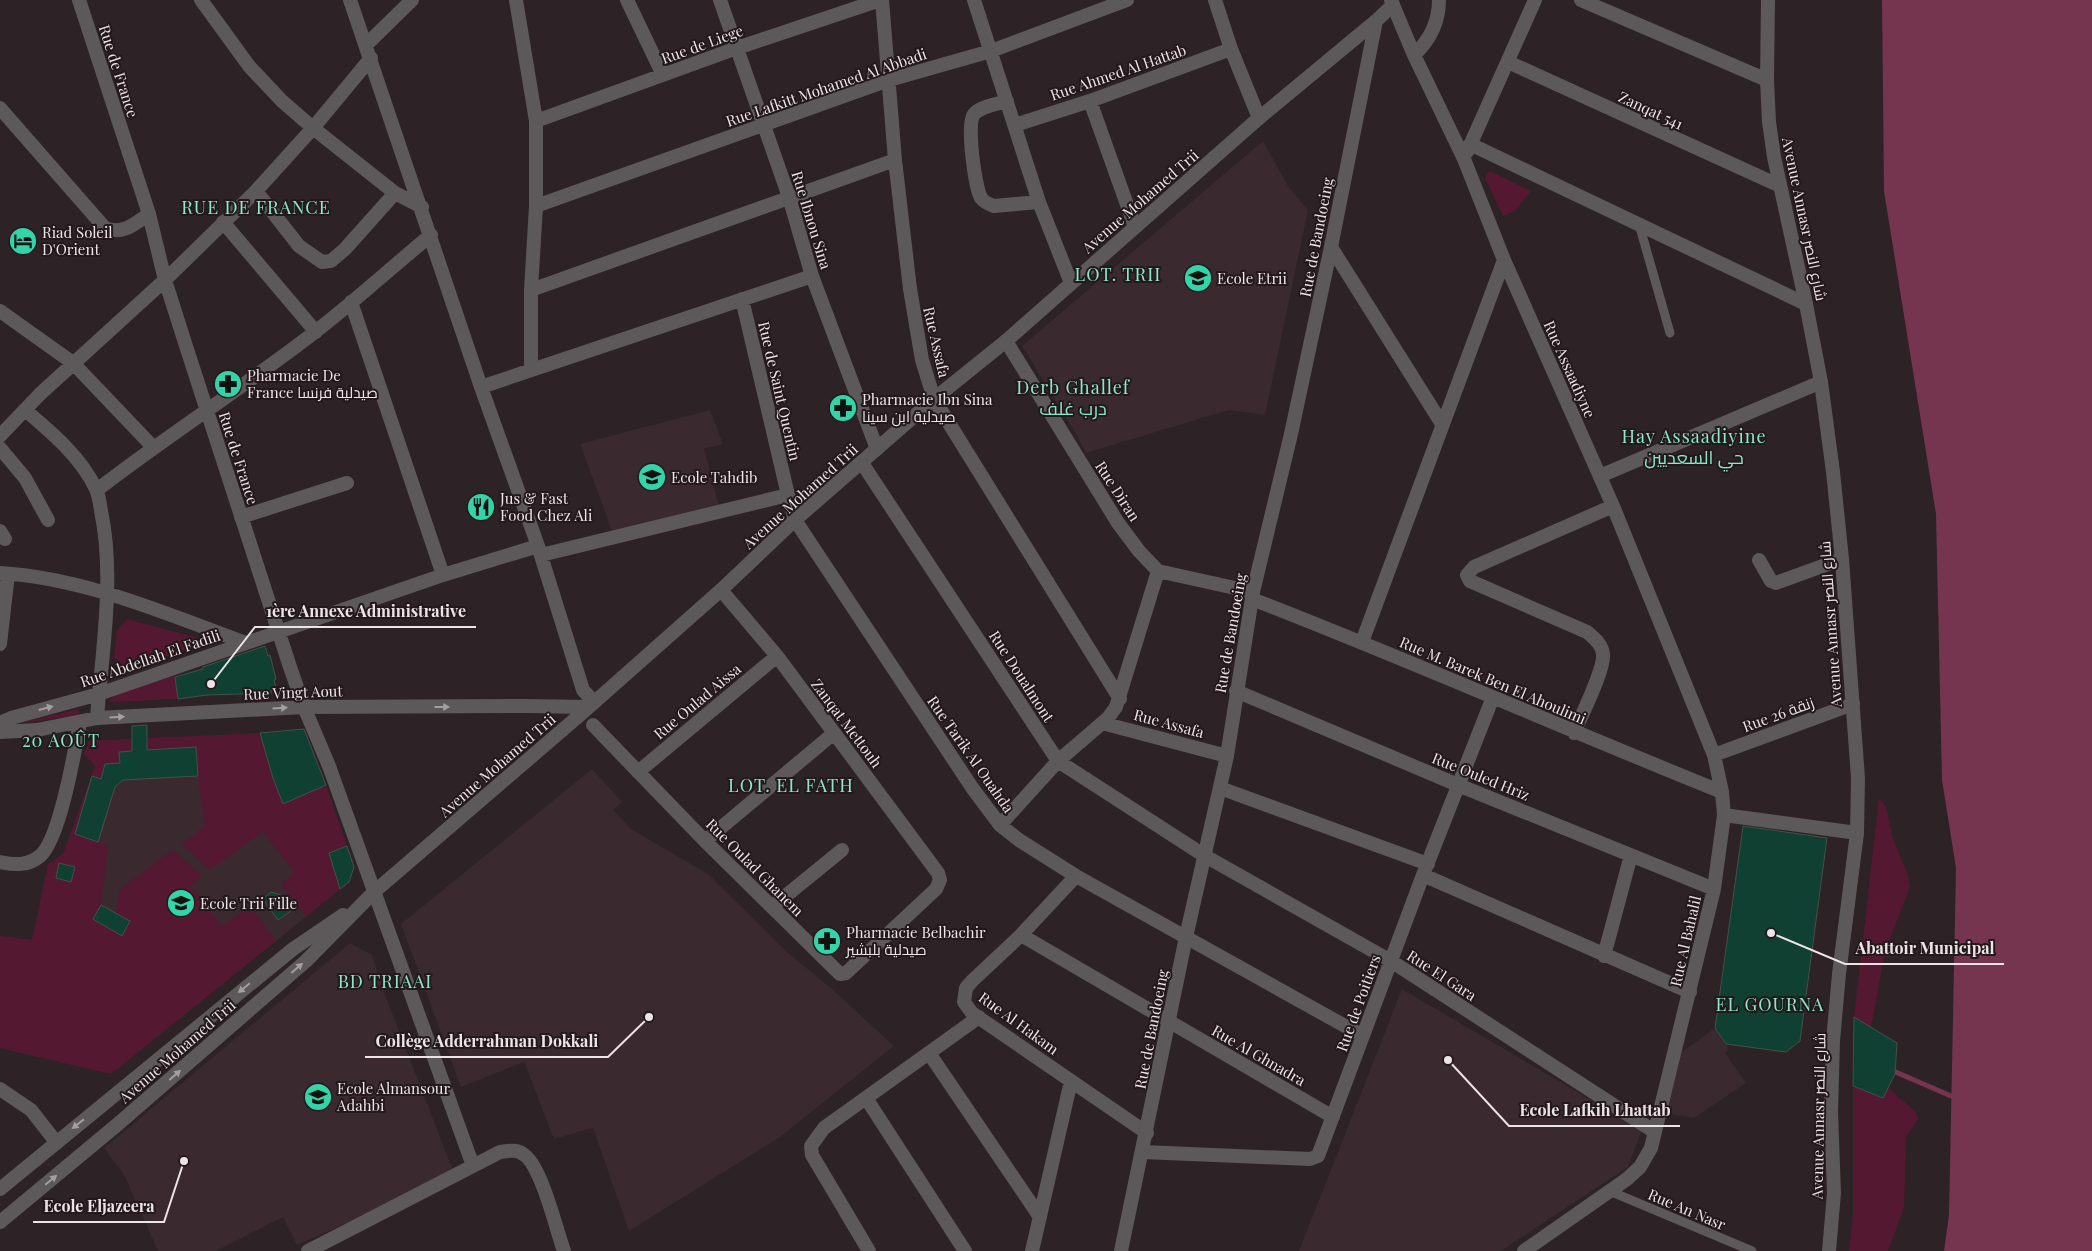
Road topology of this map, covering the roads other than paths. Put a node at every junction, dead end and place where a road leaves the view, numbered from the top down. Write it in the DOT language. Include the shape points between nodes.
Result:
graph roads {
  1 [pos="79,0"];
  2 [pos="201,0"];
  3 [pos="350,0"];
  4 [pos="412,0"];
  5 [pos="516,0"];
  6 [pos="627,0"];
  7 [pos="720,0"];
  8 [pos="881,0"];
  9 [pos="974,0"];
  10 [pos="1127,0"];
  11 [pos="1215,0"];
  12 [pos="1439,0"];
  13 [pos="1535,0"];
  14 [pos="1582,0"];
  15 [pos="1768,0"];
  16 [pos="1392,3"];
  17 [pos="1376,21"];
  18 [pos="737,48"];
  19 [pos="1232,49"];
  20 [pos="991,51"];
  21 [pos="368,52"];
  22 [pos="1414,55"];
  23 [pos="1508,62"];
  24 [pos="663,75"];
  25 [pos="889,80"];
  26 [pos="1767,80"];
  27 [pos="1007,101"];
  28 [pos="1090,101"];
  29 [pos="1,111"];
  30 [pos="1259,118"];
  31 [pos="536,121"];
  32 [pos="764,125"];
  33 [pos="1016,125"];
  34 [pos="313,128"];
  35 [pos="1470,144"];
  36 [pos="1464,159"];
  37 [pos="894,160"];
  38 [pos="1780,186"];
  39 [pos="256,191"];
  40 [pos="395,193"];
  41 [pos="789,196"];
  42 [pos="1039,202"];
  43 [pos="536,206"];
  44 [pos="422,207"];
  45 [pos="149,214"];
  46 [pos="223,222"];
  47 [pos="1639,224"];
  48 [pos="1135,227"];
  49 [pos="431,235"];
  50 [pos="1331,247"];
  51 [pos="1504,260"];
  52 [pos="812,276"];
  53 [pos="165,280"];
  54 [pos="1071,284"];
  55 [pos="531,290"];
  56 [pos="742,299"];
  57 [pos="351,302"];
  58 [pos="1806,304"];
  59 [pos="0,311"];
  60 [pos="316,332"];
  61 [pos="1670,333"];
  62 [pos="1006,341"];
  63 [pos="74,363"];
  64 [pos="531,370"];
  65 [pos="1820,382"];
  66 [pos="481,387"];
  67 [pos="934,399"];
  68 [pos="25,410"];
  69 [pos="207,412"];
  70 [pos="1442,424"];
  71 [pos="0,436"];
  72 [pos="153,447"];
  73 [pos="0,448"];
  74 [pos="877,449"];
  75 [pos="862,463"];
  76 [pos="1600,476"];
  77 [pos="346,482"];
  78 [pos="97,490"];
  79 [pos="788,495"];
  80 [pos="1613,506"];
  81 [pos="241,517"];
  82 [pos="48,520"];
  83 [pos="796,520"];
  84 [pos="539,550"];
  85 [pos="1842,559"];
  86 [pos="1759,560"];
  87 [pos="1158,572"];
  88 [pos="4,574"];
  89 [pos="443,576"];
  90 [pos="721,590"];
  91 [pos="106,593"];
  92 [pos="1252,595"];
  93 [pos="279,631"];
  94 [pos="1362,642"];
  95 [pos="246,643"];
  96 [pos="0,644"];
  97 [pos="777,656"];
  98 [pos="1236,690"];
  99 [pos="99,694"];
  100 [pos="1493,697"];
  101 [pos="1120,698"];
  102 [pos="1853,704"];
  103 [pos="591,705"];
  104 [pos="304,707"];
  105 [pos="97,718"];
  106 [pos="80,722"];
  107 [pos="0,723"];
  108 [pos="1102,723"];
  109 [pos="593,725"];
  110 [pos="0,732"];
  111 [pos="1574,732"];
  112 [pos="834,733"];
  113 [pos="1714,755"];
  114 [pos="1227,756"];
  115 [pos="1058,760"];
  116 [pos="638,772"];
  117 [pos="1458,785"];
  118 [pos="1220,788"];
  119 [pos="1722,792"];
  120 [pos="1724,814"];
  121 [pos="1000,825"];
  122 [pos="1857,833"];
  123 [pos="705,841"];
  124 [pos="842,850"];
  125 [pos="1631,855"];
  126 [pos="1205,856"];
  127 [pos="0,862"];
  128 [pos="1425,869"];
  129 [pos="1076,876"];
  130 [pos="940,880"];
  131 [pos="1714,889"];
  132 [pos="372,895"];
  133 [pos="772,907"];
  134 [pos="1021,934"];
  135 [pos="1186,937"];
  136 [pos="1604,956"];
  137 [pos="1391,961"];
  138 [pos="1690,992"];
  139 [pos="979,1017"];
  140 [pos="1168,1021"];
  141 [pos="1362,1036"];
  142 [pos="929,1053"];
  143 [pos="1071,1081"];
  144 [pos="0,1089"];
  145 [pos="866,1098"];
  146 [pos="103,1104"];
  147 [pos="1333,1117"];
  148 [pos="118,1124"];
  149 [pos="1655,1132"];
  150 [pos="1147,1133"];
  151 [pos="56,1142"];
  152 [pos="1143,1152"];
  153 [pos="473,1166"];
  154 [pos="0,1189"];
  155 [pos="1612,1192"];
  156 [pos="1040,1217"];
  157 [pos="0,1222"];
  158 [pos="308,1251"];
  159 [pos="564,1251"];
  160 [pos="869,1251"];
  161 [pos="965,1251"];
  162 [pos="1032,1251"];
  163 [pos="1121,1251"];
  164 [pos="1524,1251"];
  165 [pos="1752,1251"];
  166 [pos="1830,1251"];
  1 -- 45 [label="street, Rue de France"];
  2 -- 34 [label="street" via="249,66"];
  3 -- 21 [label="street"];
  4 -- 21 [label="street"];
  5 -- 31 [label="street"];
  6 -- 24 [label="street"];
  7 -- 18 [label="street, Rue Ibnou Sina"];
  8 -- 18 [label="street, Rue de Liege"];
  8 -- 25 [label="street, Rue Assafa"];
  9 -- 20 [label="street"];
  10 -- 20 [label="street, Rue Lafkitt Mohamed Al Abbadi"];
  11 -- 19 [label="street"];
  12 -- 22 [label="street" via="1434,29"];
  13 -- 23 [label="street"];
  14 -- 26 [label="street"];
  15 -- 26 [label="street, Avenue Annasr شارع النصر"];
  16 -- 17 [label="street, Avenue Mohamed Trii"];
  16 -- 22 [label="street, Rue Assaadiyne"];
  17 -- 30 [label="street, Avenue Mohamed Trii"];
  17 -- 50 [label="street, Rue de Bandoeing"];
  18 -- 24 [label="street, Rue de Liege"];
  18 -- 32 [label="street, Rue Ibnou Sina"];
  19 -- 28 [label="street, Rue Ahmed Al Hattab"];
  19 -- 30 [label="street"];
  20 -- 25 [label="street, Rue Lafkitt Mohamed Al Abbadi"];
  20 -- 27 [label="street"];
  21 -- 34 [label="street"];
  21 -- 44 [label="street"];
  22 -- 36 [label="street, Rue Assaadiyne"];
  23 -- 35 [label="street"];
  23 -- 38 [label="street, Zanqat 541"];
  24 -- 31 [label="street, Rue de Liege"];
  25 -- 32 [label="street, Rue Lafkitt Mohamed Al Abbadi"];
  25 -- 37 [label="street, Rue Assafa"];
  26 -- 38 [label="street, Avenue Annasr شارع النصر" via="1769,122"];
  27 -- 33 [label="street"];
  27 -- 42 [label="street" via="980,110 971,120 978,189 982,198 994,206"];
  28 -- 33 [label="street, Rue Ahmed Al Hattab"];
  28 -- 48 [label="street"];
  29 -- 45 [label="street" via="106,228 127,230"];
  30 -- 48 [label="street, Avenue Mohamed Trii"];
  31 -- 43 [label="street"];
  32 -- 41 [label="street, Rue Ibnou Sina"];
  32 -- 43 [label="street, Rue Lafkitt Mohamed Al Abbadi"];
  33 -- 42 [label="street"];
  34 -- 39 [label="street"];
  34 -- 40 [label="street"];
  35 -- 36 [label="street"];
  35 -- 47 [label="street"];
  36 -- 51 [label="street, Rue Assaadiyne"];
  37 -- 41 [label="street"];
  37 -- 67 [label="street, Rue Assafa" via="916,330"];
  38 -- 58 [label="street, Avenue Annasr شارع النصر"];
  39 -- 40 [label="street" via="299,246 322,262 331,261 345,249"];
  39 -- 46 [label="street"];
  40 -- 44 [label="street"];
  41 -- 52 [label="street, Rue Ibnou Sina"];
  41 -- 55 [label="street"];
  42 -- 54 [label="street"];
  43 -- 55 [label="street"];
  44 -- 49 [label="street"];
  45 -- 53 [label="street, Rue de France"];
  46 -- 53 [label="street"];
  46 -- 60 [label="street"];
  47 -- 58 [label="street"];
  47 -- 61 [label="lane"];
  48 -- 54 [label="street, Avenue Mohamed Trii"];
  49 -- 57 [label="street"];
  49 -- 66 [label="street"];
  50 -- 70 [label="street"];
  50 -- 92 [label="street, Rue de Bandoeing"];
  51 -- 70 [label="street"];
  51 -- 76 [label="street, Rue Assaadiyne"];
  52 -- 56 [label="street"];
  52 -- 74 [label="street, Rue Ibnou Sina"];
  53 -- 63 [label="street"];
  53 -- 69 [label="street, Rue de France"];
  54 -- 62 [label="street, Avenue Mohamed Trii"];
  55 -- 64 [label="street"];
  56 -- 64 [label="street"];
  56 -- 79 [label="street, Rue de Saint Quentin"];
  57 -- 60 [label="street"];
  57 -- 89 [label="street"];
  58 -- 65 [label="street, Avenue Annasr شارع النصر"];
  59 -- 63 [label="street"];
  60 -- 69 [label="street"];
  62 -- 67 [label="street, Avenue Mohamed Trii"];
  62 -- 87 [label="street, Rue Diran" via="1118,523"];
  63 -- 68 [label="street"];
  63 -- 72 [label="street"];
  64 -- 66 [label="street"];
  65 -- 76 [label="street"];
  65 -- 85 [label="street, Avenue Annasr شارع النصر"];
  66 -- 84 [label="street"];
  67 -- 74 [label="street, Avenue Mohamed Trii"];
  67 -- 101 [label="street, Rue Assafa"];
  68 -- 71 [label="street"];
  68 -- 78 [label="street" via="76,459"];
  69 -- 72 [label="street"];
  69 -- 81 [label="street, Rue de France"];
  70 -- 94 [label="street"];
  72 -- 78 [label="street"];
  73 -- 82 [label="street" via="25,478"];
  74 -- 75 [label="street, Avenue Mohamed Trii"];
  75 -- 83 [label="street, Avenue Mohamed Trii"];
  75 -- 115 [label="street, Rue Doualmont"];
  76 -- 80 [label="street, Rue Assaadiyne"];
  77 -- 81 [label="street"];
  78 -- 91 [label="street" via="106,531"];
  79 -- 83 [label="street, Rue de Saint Quentin"];
  79 -- 84 [label="street, Rue Abdellah El Fadili"];
  80 -- 111 [label="street" via="1474,567 1467,575 1470,581 1587,632 1601,647 1604,656 1601,668"];
  80 -- 113 [label="street, Rue Assaadiyne"];
  81 -- 93 [label="street, Rue de France"];
  83 -- 90 [label="street, Avenue Mohamed Trii"];
  83 -- 121 [label="street, Rue Tarik Al Ouahda"];
  84 -- 89 [label="street, Rue Abdellah El Fadili"];
  84 -- 103 [label="street" via="583,690"];
  85 -- 86 [label="street" via="1776,583 1771,581"];
  85 -- 102 [label="street, Avenue Annasr شارع النصر"];
  87 -- 92 [label="street"];
  87 -- 101 [label="street"];
  88 -- 91 [label="street" via="51,580"];
  88 -- 96 [label="street"];
  89 -- 93 [label="street, Rue Abdellah El Fadili"];
  90 -- 97 [label="street, Zanqat Mettouh"];
  90 -- 103 [label="street, Avenue Mohamed Trii"];
  91 -- 95 [label="street"];
  91 -- 99 [label="street"];
  92 -- 94 [label="street, Rue M. Barek Ben El Ahoulimi"];
  92 -- 98 [label="street, Rue de Bandoeing"];
  93 -- 95 [label="street, Rue Abdellah El Fadili"];
  93 -- 104 [label="street, Rue de France"];
  94 -- 100 [label="street, Rue M. Barek Ben El Ahoulimi"];
  95 -- 99 [label="street, Rue Abdellah El Fadili"];
  97 -- 112 [label="street, Zanqat Mettouh"];
  97 -- 116 [label="street, Rue Oulad Aissa"];
  98 -- 114 [label="street, Rue de Bandoeing"];
  98 -- 117 [label="street, Rue Ouled Hriz"];
  99 -- 105 [label="street"];
  107 -- 99 [label="street, Rue Abdellah El Fadili, one-way"];
  100 -- 111 [label="street, Rue M. Barek Ben El Ahoulimi"];
  100 -- 117 [label="street, Rue de Poitiers"];
  101 -- 108 [label="street"];
  102 -- 113 [label="street, Rue 26 زنقة"];
  102 -- 122 [label="street, Avenue Annasr شارع النصر" via="1858,778"];
  104 -- 103 [label="street, Rue Vingt Aout, one-way"];
  103 -- 132 [label="street, Avenue Mohamed Trii"];
  105 -- 104 [label="street, Rue Vingt Aout, one-way"];
  104 -- 132 [label="street, Rue de France" via="329,766"];
  105 -- 106 [label="street, Rue Vingt Aout"];
  106 -- 110 [label="street, Rue Vingt Aout" via="37,730"];
  106 -- 127 [label="street" via="64,796 48,845 28,864"];
  108 -- 114 [label="street, Rue Assafa"];
  108 -- 115 [label="street"];
  109 -- 116 [label="street, Rue Oulad Ghanem"];
  111 -- 119 [label="street, Rue M. Barek Ben El Ahoulimi"];
  112 -- 123 [label="street"];
  112 -- 130 [label="street, Zanqat Mettouh" via="938,872"];
  113 -- 119 [label="street, Rue Al Bahalil"];
  114 -- 118 [label="street, Rue de Bandoeing"];
  115 -- 121 [label="street"];
  115 -- 126 [label="street, Rue Doualmont"];
  116 -- 123 [label="street, Rue Oulad Ghanem"];
  117 -- 125 [label="street, Rue Ouled Hriz"];
  117 -- 128 [label="street, Rue de Poitiers"];
  118 -- 126 [label="street, Rue de Bandoeing"];
  118 -- 128 [label="street"];
  119 -- 120 [label="street, Rue Al Bahalil"];
  120 -- 122 [label="street"];
  120 -- 131 [label="street, Rue Al Bahalil"];
  121 -- 129 [label="street, Rue Tarik Al Ouahda"];
  122 -- 166 [label="street, Avenue Annasr شارع النصر" via="1833,1041 1834,1193"];
  123 -- 133 [label="street, Rue Oulad Ghanem"];
  124 -- 133 [label="street"];
  125 -- 131 [label="street, Rue Ouled Hriz"];
  125 -- 136 [label="street"];
  126 -- 135 [label="street, Rue de Bandoeing"];
  126 -- 137 [label="street, Rue El Gara"];
  128 -- 136 [label="street"];
  128 -- 137 [label="street, Rue de Poitiers"];
  129 -- 134 [label="street, Rue Al Hakam"];
  129 -- 135 [label="street, Rue Tarik Al Ouahda"];
  130 -- 133 [label="street, Rue Oulad Ghanem" via="936,889 843,975"];
  131 -- 138 [label="street, Rue Al Bahalil"];
  132 -- 146 [label="street, Avenue Mohamed Trii, one-way" via="293,949"];
  148 -- 132 [label="street, Avenue Mohamed Trii, one-way" via="306,961"];
  132 -- 153 [label="street, Rue de France"];
  134 -- 139 [label="street, Rue Al Hakam" via="966,988 964,1002"];
  134 -- 140 [label="street, Rue Al Ghnadra"];
  135 -- 140 [label="street, Rue de Bandoeing"];
  135 -- 141 [label="street, Rue Tarik Al Ouahda"];
  136 -- 138 [label="street"];
  137 -- 141 [label="street, Rue de Poitiers"];
  137 -- 149 [label="street, Rue El Gara"];
  138 -- 149 [label="street, Rue Al Bahalil"];
  139 -- 142 [label="street"];
  139 -- 143 [label="street, Rue Al Hakam"];
  140 -- 147 [label="street, Rue Al Ghnadra"];
  140 -- 150 [label="street, Rue de Bandoeing"];
  141 -- 147 [label="street, Rue de Poitiers"];
  142 -- 145 [label="street"];
  142 -- 156 [label="street"];
  143 -- 150 [label="street, Rue Al Hakam"];
  143 -- 156 [label="street"];
  144 -- 151 [label="street" via="31,1110"];
  145 -- 160 [label="street" via="824,1128 811,1146 812,1156"];
  145 -- 161 [label="street"];
  146 -- 148 [label="street"];
  146 -- 151 [label="street, Avenue Mohamed Trii, one-way"];
  147 -- 152 [label="street, Rue de Poitiers" via="1318,1156 1313,1159"];
  157 -- 148 [label="street, Avenue Mohamed Trii, one-way"];
  149 -- 155 [label="street, Rue Al Bahalil" via="1651,1148 1640,1166"];
  150 -- 152 [label="street, Rue de Bandoeing"];
  151 -- 154 [label="street, Avenue Mohamed Trii"];
  152 -- 163 [label="street, Rue de Bandoeing"];
  153 -- 158 [label="street"];
  153 -- 159 [label="street" via="500,1152 515,1150 529,1158 537,1170"];
  155 -- 164 [label="street, Rue Al Bahalil"];
  155 -- 165 [label="lane, Rue An Nasr"];
  156 -- 162 [label="street"];
}
